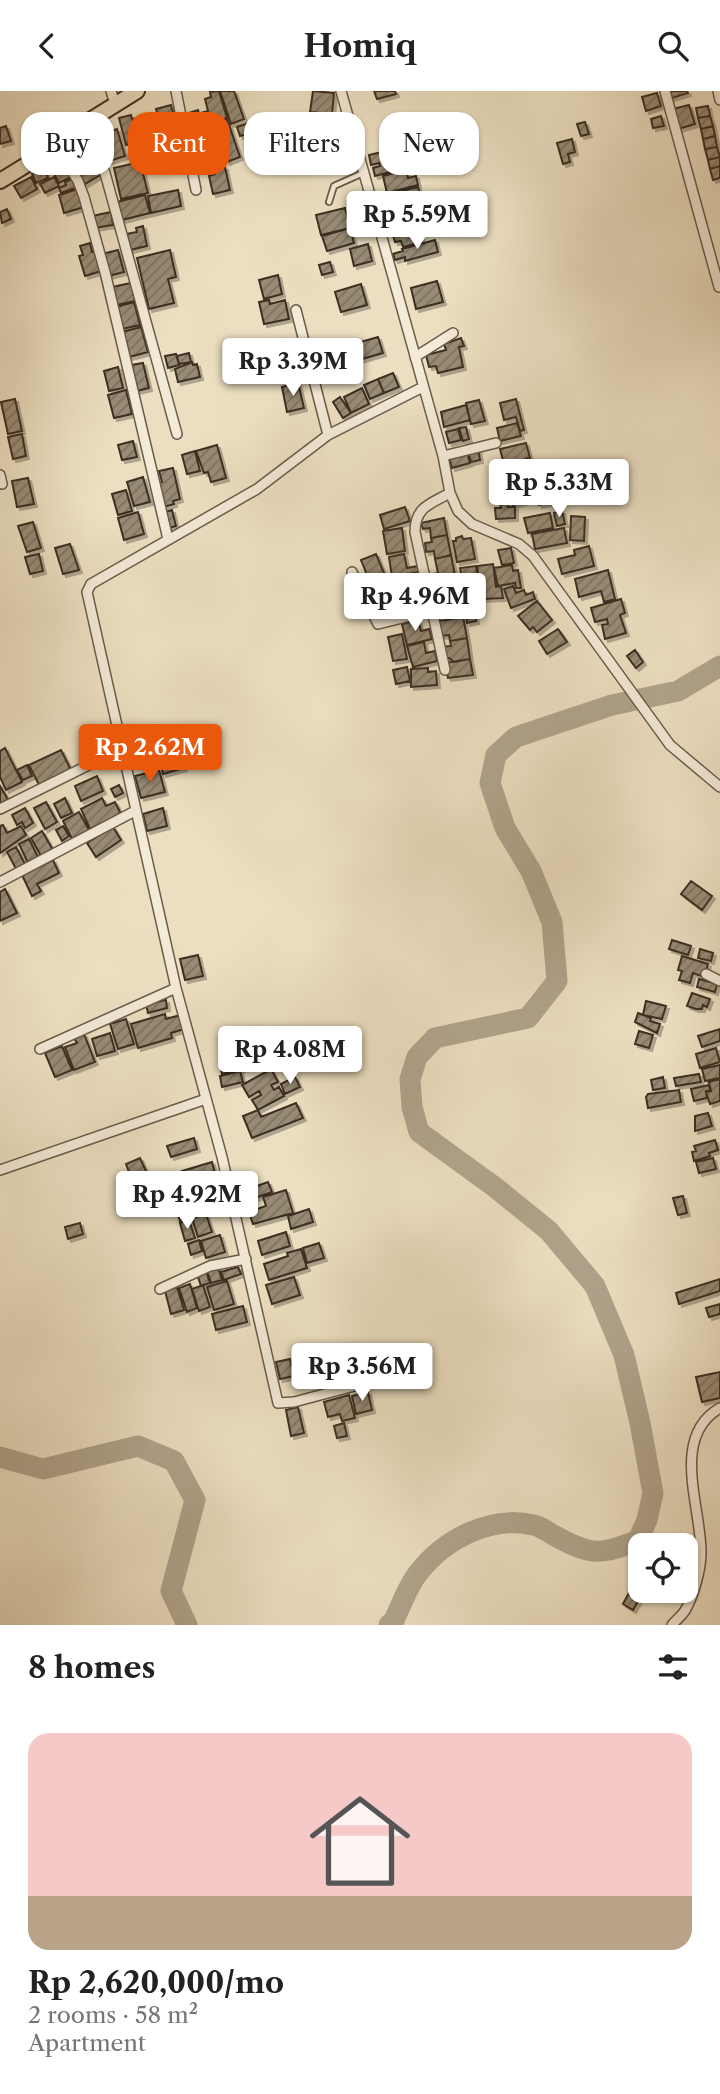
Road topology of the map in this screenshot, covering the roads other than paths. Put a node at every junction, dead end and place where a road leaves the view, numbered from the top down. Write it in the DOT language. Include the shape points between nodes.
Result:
graph roads {
  1 [pos="137,91"];
  2 [pos="176,91"];
  3 [pos="341,91"];
  4 [pos="664,91"];
  5 [pos="718,91"];
  6 [pos="113,97"];
  7 [pos="720,100"];
  8 [pos="97,112"];
  9 [pos="347,112"];
  10 [pos="21,168"];
  11 [pos="72,175"];
  12 [pos="106,175"];
  13 [pos="359,175"];
  14 [pos="364,175"];
  15 [pos="0,181"];
  16 [pos="196,190"];
  17 [pos="329,202"];
  18 [pos="719,287"];
  19 [pos="296,310"];
  20 [pos="453,333"];
  21 [pos="415,357"];
  22 [pos="423,387"];
  23 [pos="177,434"];
  24 [pos="328,435"];
  25 [pos="496,443"];
  26 [pos="443,456"];
  27 [pos="450,493"];
  28 [pos="169,539"];
  29 [pos="352,572"];
  30 [pos="431,611"];
  31 [pos="445,670"];
  32 [pos="121,750"];
  33 [pos="720,787"];
  34 [pos="0,809"];
  35 [pos="135,811"];
  36 [pos="0,882"];
  37 [pos="706,974"];
  38 [pos="720,981"];
  39 [pos="176,988"];
  40 [pos="40,1049"];
  41 [pos="206,1098"];
  42 [pos="0,1170"];
  43 [pos="246,1259"];
  44 [pos="160,1289"];
  45 [pos="358,1385"];
  46 [pos="720,1408"];
  47 [pos="671,1625"];
  1 -- 6 [label="main road"];
  2 -- 16 [label="street"];
  3 -- 9 [label="street"];
  4 -- 18 [label="street"];
  5 -- 7 [label="street"];
  6 -- 8 [label="main road"];
  10 -- 15 [label="main road"];
  11 -- 28 [label="street" via="84,197"];
  12 -- 23 [label="street"];
  13 -- 17 [label="lane" via="334,186"];
  14 -- 21 [label="street"];
  19 -- 24 [label="street"];
  20 -- 21 [label="street"];
  21 -- 22 [label="street"];
  22 -- 24 [label="street"];
  22 -- 26 [label="street"];
  24 -- 28 [label="street" via="257,489"];
  25 -- 26 [label="street"];
  26 -- 27 [label="street"];
  27 -- 30 [label="street" via="425,507 415,520"];
  27 -- 33 [label="street" via="466,519 519,544 533,556 670,745"];
  28 -- 32 [label="street" via="92,584 87,592"];
  29 -- 30 [label="street" via="378,624"];
  30 -- 31 [label="street"];
  32 -- 34 [label="street"];
  32 -- 35 [label="street"];
  35 -- 36 [label="street"];
  35 -- 39 [label="street"];
  37 -- 38 [label="street"];
  39 -- 40 [label="street"];
  39 -- 41 [label="street"];
  41 -- 42 [label="street"];
  41 -- 43 [label="street"];
  43 -- 44 [label="street" via="210,1266"];
  43 -- 45 [label="street" via="278,1403"];
  46 -- 47 [label="street" via="696,1434 691,1457 701,1554 685,1611"];
}
